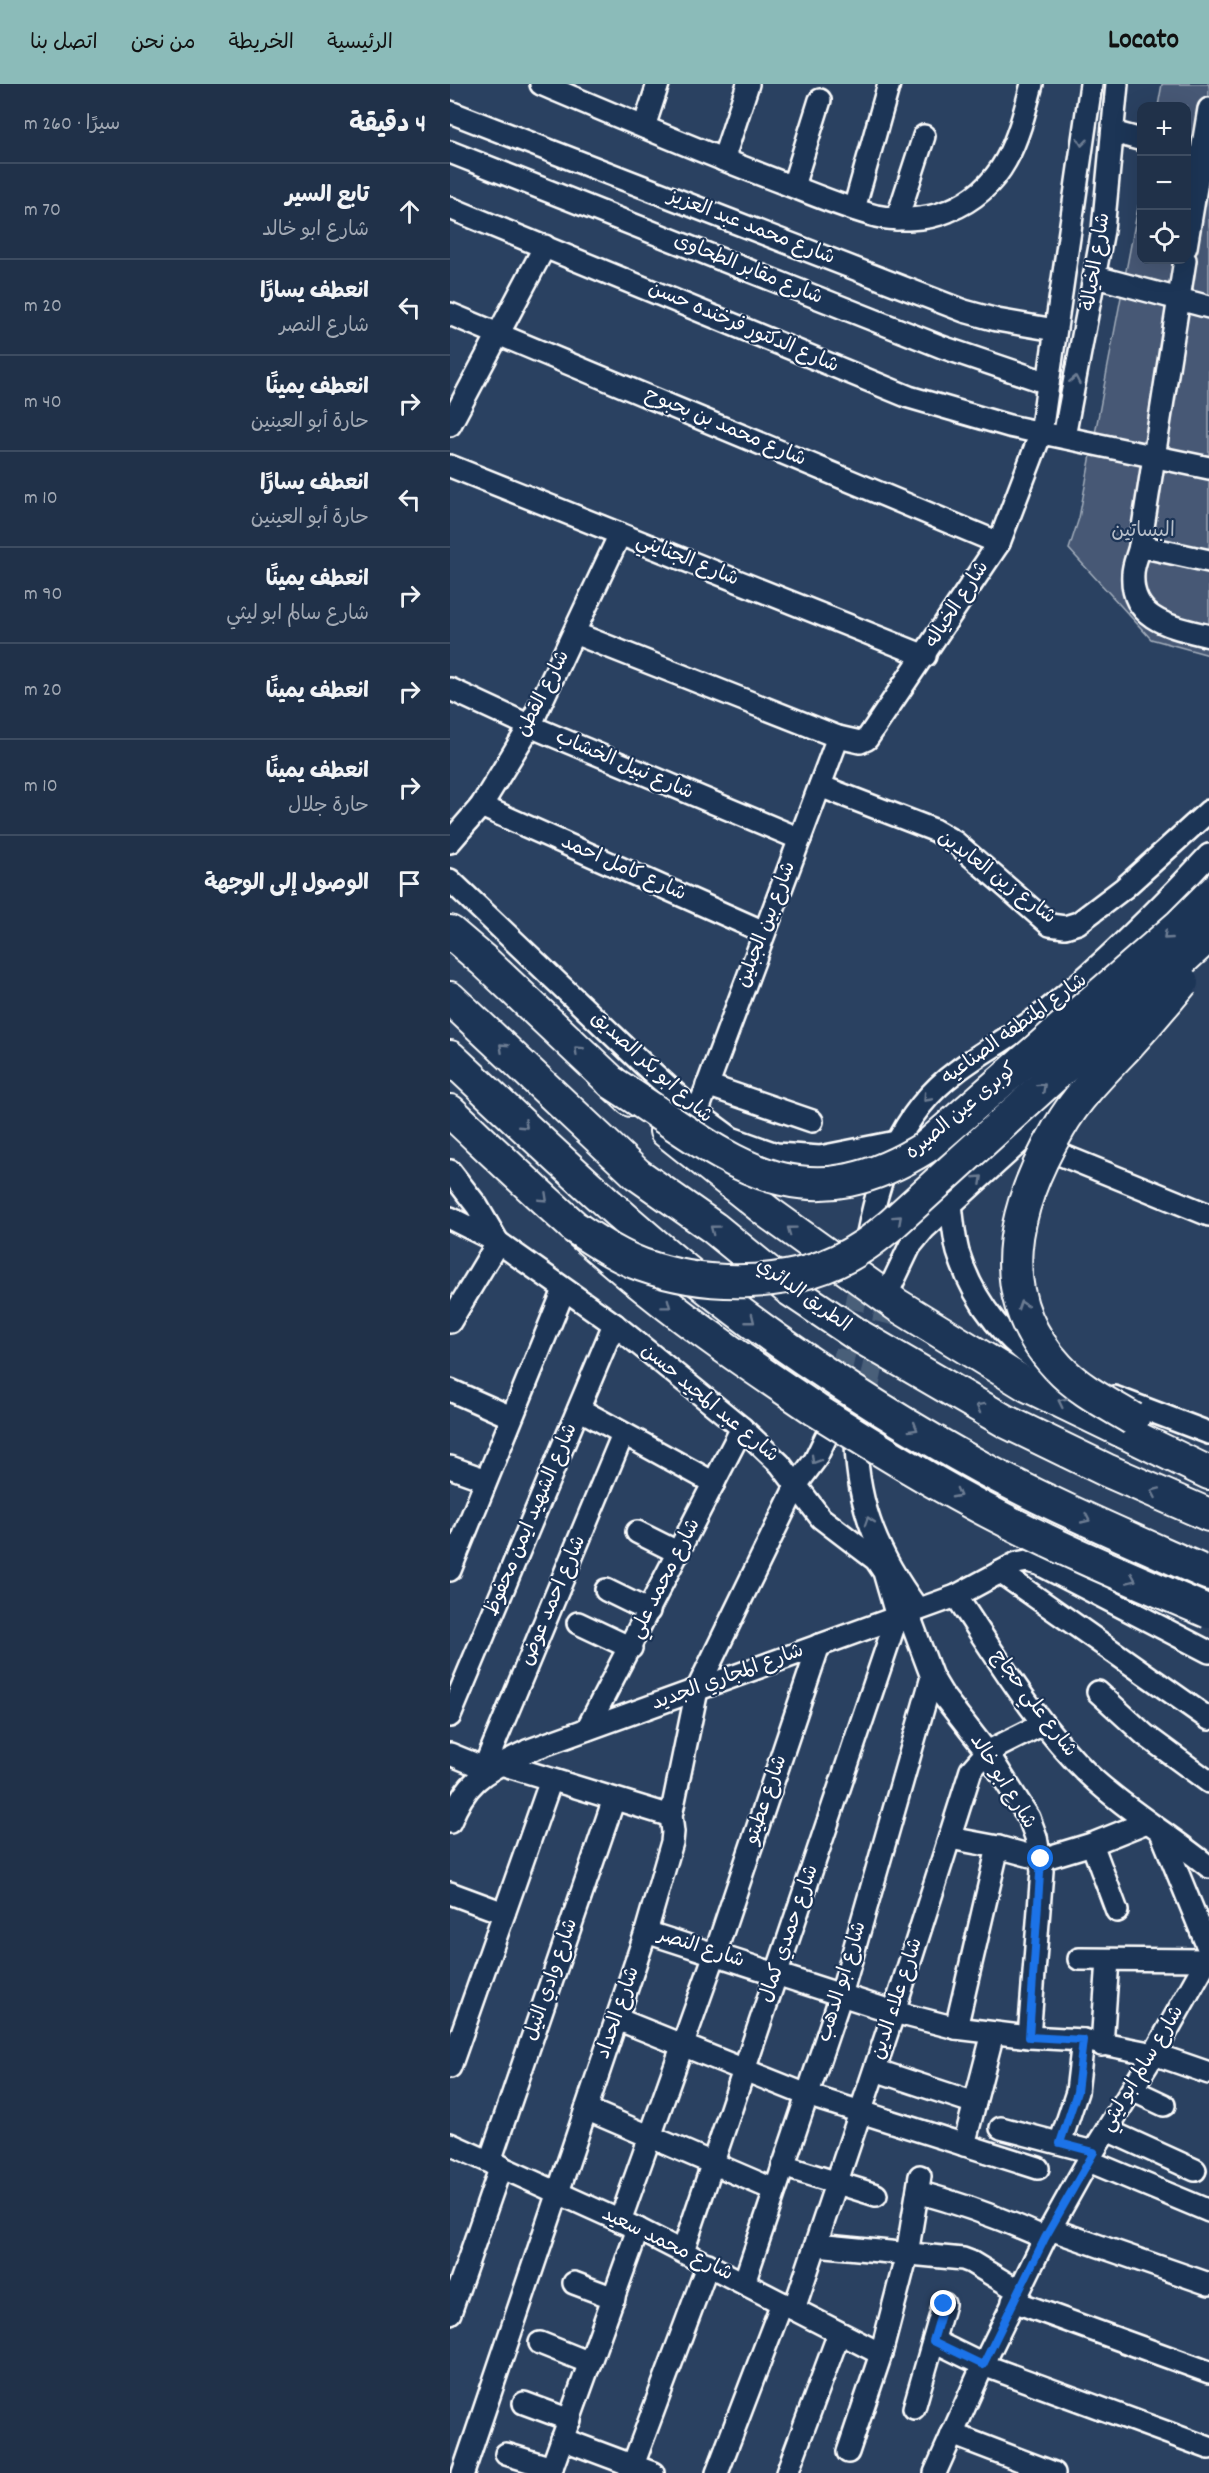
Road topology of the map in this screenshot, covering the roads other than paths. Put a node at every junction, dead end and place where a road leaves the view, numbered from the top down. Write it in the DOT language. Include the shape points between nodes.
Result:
graph roads {
  1 [pos="541,84"];
  2 [pos="658,84"];
  3 [pos="748,84"];
  4 [pos="889,84"];
  5 [pos="1032,84"];
  6 [pos="1090,84"];
  7 [pos="1118,84"];
  8 [pos="820,100"];
  9 [pos="1209,109"];
  10 [pos="450,112"];
  11 [pos="644,127"];
  12 [pos="1113,132"];
  13 [pos="924,136"];
  14 [pos="1137,139"];
  15 [pos="450,152"];
  16 [pos="1199,154"];
  17 [pos="723,160"];
  18 [pos="1078,176"];
  19 [pos="1110,176"];
  20 [pos="793,186"];
  21 [pos="450,208"];
  22 [pos="854,209"];
  23 [pos="1191,212"];
  24 [pos="897,219"];
  25 [pos="1070,227"];
  26 [pos="1103,230"];
  27 [pos="545,246"];
  28 [pos="1184,264"];
  29 [pos="1096,277"];
  30 [pos="1179,299"];
  31 [pos="1209,307"];
  32 [pos="450,314"];
  33 [pos="1055,330"];
  34 [pos="498,334"];
  35 [pos="1048,382"];
  36 [pos="450,425"];
  37 [pos="1041,433"];
  38 [pos="1064,437"];
  39 [pos="1154,457"];
  40 [pos="450,466"];
  41 [pos="1209,468"];
  42 [pos="620,534"];
  43 [pos="999,543"];
  44 [pos="1140,546"];
  45 [pos="1209,561"];
  46 [pos="574,633"];
  47 [pos="1209,636"];
  48 [pos="925,656"];
  49 [pos="450,689"];
  50 [pos="530,726"];
  51 [pos="838,737"];
  52 [pos="820,786"];
  53 [pos="481,806"];
  54 [pos="1209,811"];
  55 [pos="800,839"];
  56 [pos="450,842"];
  57 [pos="1209,855"];
  58 [pos="450,880"];
  59 [pos="1209,896"];
  60 [pos="450,932"];
  61 [pos="764,933"];
  62 [pos="1209,935"];
  63 [pos="1209,949"];
  64 [pos="450,998"];
  65 [pos="450,1057"];
  66 [pos="611,1082"];
  67 [pos="707,1084"];
  68 [pos="450,1111"];
  69 [pos="697,1113"];
  70 [pos="812,1122"];
  71 [pos="1022,1140"];
  72 [pos="896,1142"];
  73 [pos="450,1171"];
  74 [pos="951,1205"];
  75 [pos="1209,1215"];
  76 [pos="450,1218"];
  77 [pos="574,1227"];
  78 [pos="498,1242"];
  79 [pos="862,1270"];
  80 [pos="890,1288"];
  81 [pos="564,1290"];
  82 [pos="450,1322"];
  83 [pos="614,1324"];
  84 [pos="450,1390"];
  85 [pos="579,1409"];
  86 [pos="511,1417"];
  87 [pos="742,1428"];
  88 [pos="828,1433"];
  89 [pos="1209,1433"];
  90 [pos="623,1434"];
  91 [pos="855,1444"];
  92 [pos="1209,1466"];
  93 [pos="450,1467"];
  94 [pos="1209,1473"];
  95 [pos="486,1480"];
  96 [pos="714,1483"];
  97 [pos="797,1484"];
  98 [pos="1209,1515"];
  99 [pos="637,1532"];
  100 [pos="456,1540"];
  101 [pos="679,1553"];
  102 [pos="450,1570"];
  103 [pos="1000,1572"];
  104 [pos="1209,1574"];
  105 [pos="606,1590"];
  106 [pos="956,1596"];
  107 [pos="649,1611"];
  108 [pos="1209,1612"];
  109 [pos="907,1613"];
  110 [pos="578,1623"];
  111 [pos="819,1645"];
  112 [pos="631,1648"];
  113 [pos="1209,1652"];
  114 [pos="932,1677"];
  115 [pos="697,1690"];
  116 [pos="1098,1692"];
  117 [pos="450,1716"];
  118 [pos="1209,1719"];
  119 [pos="1043,1724"];
  120 [pos="587,1729"];
  121 [pos="987,1752"];
  122 [pos="450,1754"];
  123 [pos="491,1768"];
  124 [pos="551,1780"];
  125 [pos="1209,1782"];
  126 [pos="614,1799"];
  127 [pos="671,1816"];
  128 [pos="450,1822"];
  129 [pos="1154,1827"];
  130 [pos="950,1838"];
  131 [pos="1092,1844"];
  132 [pos="998,1847"];
  133 [pos="1041,1859"];
  134 [pos="1209,1867"];
  135 [pos="450,1893"];
  136 [pos="1117,1911"];
  137 [pos="504,1913"];
  138 [pos="646,1932"];
  139 [pos="715,1954"];
  140 [pos="1208,1955"];
  141 [pos="1079,1959"];
  142 [pos="1108,1960"];
  143 [pos="776,1974"];
  144 [pos="1199,1989"];
  145 [pos="841,1995"];
  146 [pos="894,2012"];
  147 [pos="617,2019"];
  148 [pos="956,2028"];
  149 [pos="993,2033"];
  150 [pos="1029,2037"];
  151 [pos="1093,2042"];
  152 [pos="682,2046"];
  153 [pos="1154,2054"];
  154 [pos="450,2067"];
  155 [pos="875,2070"];
  156 [pos="745,2071"];
  157 [pos="1209,2073"];
  158 [pos="1132,2090"];
  159 [pos="807,2095"];
  160 [pos="975,2103"];
  161 [pos="1164,2105"];
  162 [pos="586,2109"];
  163 [pos="861,2113"];
  164 [pos="1001,2128"];
  165 [pos="1107,2130"];
  166 [pos="650,2136"];
  167 [pos="1060,2143"];
  168 [pos="450,2144"];
  169 [pos="964,2145"];
  170 [pos="1091,2156"];
  171 [pos="713,2163"];
  172 [pos="495,2164"];
  173 [pos="783,2166"];
  174 [pos="1038,2168"];
  175 [pos="1195,2170"];
  176 [pos="836,2183"];
  177 [pos="775,2190"];
  178 [pos="559,2193"];
  179 [pos="876,2195"];
  180 [pos="1209,2211"];
  181 [pos="629,2225"];
  182 [pos="1048,2233"];
  183 [pos="816,2245"];
  184 [pos="683,2252"];
  185 [pos="908,2254"];
  186 [pos="708,2264"];
  187 [pos="574,2283"];
  188 [pos="744,2283"];
  189 [pos="1209,2284"];
  190 [pos="1016,2296"];
  191 [pos="614,2298"];
  192 [pos="944,2304"];
  193 [pos="788,2306"];
  194 [pos="450,2313"];
  195 [pos="839,2332"];
  196 [pos="933,2341"];
  197 [pos="540,2343"];
  198 [pos="881,2354"];
  199 [pos="590,2363"];
  200 [pos="983,2365"];
  201 [pos="1209,2372"];
  202 [pos="524,2403"];
  203 [pos="914,2408"];
  204 [pos="566,2430"];
  205 [pos="952,2434"];
  206 [pos="1209,2448"];
  207 [pos="848,2452"];
  208 [pos="507,2454"];
  209 [pos="631,2469"];
  210 [pos="551,2471"];
  211 [pos="463,2473"];
  212 [pos="653,2473"];
  213 [pos="717,2473"];
  214 [pos="787,2473"];
  215 [pos="935,2473"];
  216 [pos="1054,2473"];
  1 -- 11 [label="street"];
  2 -- 11 [label="street"];
  3 -- 17 [label="street"];
  4 -- 22 [label="street"];
  5 -- 24 [label="street" via="1014,147 987,186 948,211 924,218"];
  6 -- 18 [label="street, شارع الخيالة, one-way"];
  7 -- 12 [label="street, شارع الخيالة"];
  8 -- 20 [label="street"];
  9 -- 16 [label="street"];
  10 -- 33 [label="street, شارع محمد عبد العزيز" via="964,311"];
  11 -- 17 [label="street"];
  12 -- 14 [label="street"];
  12 -- 19 [label="street, شارع الخيالة"];
  13 -- 24 [label="street"];
  15 -- 35 [label="street, شارع مقابر الطحاوى" via="942,347"];
  16 -- 23 [label="street"];
  17 -- 20 [label="street"];
  18 -- 19 [label="street" via="1081,182 1094,187"];
  18 -- 25 [label="street, شارع الخيالة"];
  19 -- 26 [label="street, شارع الخيالة"];
  20 -- 22 [label="street"];
  21 -- 27 [label="street, شارع الدكتور فرخنده حسن"];
  22 -- 24 [label="street"];
  25 -- 26 [label="street" via="1083,221"];
  25 -- 33 [label="street, شارع الخيالة"];
  26 -- 29 [label="street, شارع الخيالة"];
  27 -- 34 [label="street"];
  27 -- 37 [label="street, شارع الدكتور فرخنده حسن" via="909,397"];
  28 -- 30 [label="street"];
  29 -- 30 [label="street"];
  38 -- 29 [label="street, شارع الخيالة, one-way"];
  30 -- 31 [label="street"];
  30 -- 39 [label="street"];
  32 -- 34 [label="street, شارع محمد بن بحبوح"];
  33 -- 35 [label="street, شارع الخيالة"];
  34 -- 36 [label="street"];
  34 -- 43 [label="street, شارع محمد بن بحبوح"];
  35 -- 37 [label="street, شارع الخيالة"];
  37 -- 38 [label="street, شارع الدكتور فرخنده حسن"];
  37 -- 43 [label="street, شارع الخياله"];
  38 -- 39 [label="street, شارع الدكتور فرخنده حسن"];
  39 -- 41 [label="street, شارع الدكتور فرخنده حسن"];
  39 -- 44 [label="street"];
  40 -- 42 [label="street, شارع الجنايني"];
  42 -- 46 [label="street, شارع القطن"];
  42 -- 48 [label="street, شارع الجنايني"];
  43 -- 48 [label="street, شارع الخياله"];
  44 -- 45 [label="street"];
  44 -- 47 [label="street" via="1132,573 1136,603 1152,618"];
  46 -- 50 [label="street, شارع القطن"];
  46 -- 51 [label="street"];
  48 -- 51 [label="street, شارع الخياله" via="867,739 852,741"];
  49 -- 50 [label="street, شارع نبيل الخشاب"];
  50 -- 53 [label="street, شارع القطن"];
  50 -- 55 [label="street, شارع نبيل الخشاب"];
  51 -- 52 [label="street, شارع بين الجبلين"];
  52 -- 54 [label="street, شارع زين العابدين" via="941,834 975,858 1050,925 1065,927 1078,923 1124,888"];
  52 -- 55 [label="street, شارع بين الجبلين"];
  53 -- 56 [label="street, شارع القطن"];
  53 -- 61 [label="street, شارع كامل احمد"];
  55 -- 61 [label="street, شارع بين الجبلين"];
  57 -- 72 [label="street, شارع المنطقه الصناعيه, one-way" via="1092,974 1048,1010 938,1086"];
  58 -- 69 [label="street, شارع ابو بكر الصديق"];
  59 -- 66 [label="highway, كوبرى عين الصيره, one-way, bridge" via="926,1147 868,1176 837,1183 772,1178 714,1150"];
  66 -- 60 [label="highway, one-way"];
  61 -- 67 [label="street, شارع بين الجبلين"];
  77 -- 62 [label="highway, one-way, bridge" via="640,1264 714,1281 790,1276 826,1265 861,1248 891,1225"];
  63 -- 71 [label="street"];
  92 -- 63 [label="highway, one-way, bridge" via="1088,1391 1059,1368 1036,1339 1014,1270 1016,1234 1033,1178 1060,1126"];
  98 -- 64 [label="highway, الطريق الدائري, one-way" via="1005,1421 895,1358 789,1289 714,1228 637,1174"];
  65 -- 104 [label="highway, one-way" via="614,1210 776,1339 982,1468"];
  94 -- 66 [label="highway, one-way" via="1027,1385 897,1305 720,1175"];
  67 -- 69 [label="street, شارع بين الجبلين"];
  67 -- 70 [label="street"];
  68 -- 77 [label="highway, one-way"];
  69 -- 72 [label="street, شارع ابو بكر الصديق" via="731,1138 776,1154 820,1157"];
  74 -- 71 [label="street, one-way"];
  71 -- 75 [label="street"];
  72 -- 79 [label="street, شارع المنطقه الصناعيه" via="876,1191"];
  73 -- 78 [label="street"];
  74 -- 80 [label="street" via="910,1246"];
  74 -- 89 [label="street" via="958,1250 974,1293 1000,1330 1035,1361 1074,1383"];
  76 -- 78 [label="street"];
  77 -- 108 [label="highway, one-way, bridge" via="704,1332 877,1448 1002,1519"];
  78 -- 81 [label="street, شارع عبد المجيد حسن"];
  78 -- 82 [label="street"];
  81 -- 83 [label="street, شارع عبد المجيد حسن"];
  81 -- 86 [label="street"];
  83 -- 85 [label="street, شارع الشهيد ايمن محفوظ"];
  83 -- 87 [label="street, شارع عبد المجيد حسن"];
  84 -- 86 [label="street"];
  85 -- 90 [label="street"];
  85 -- 117 [label="street, شارع الشهيد ايمن محفوظ"];
  86 -- 95 [label="street"];
  87 -- 96 [label="street, شارع محمد علي"];
  87 -- 97 [label="street, شارع عبد المجيد حسن"];
  88 -- 97 [label="street, شارع الحداد, one-way"];
  90 -- 96 [label="street"];
  90 -- 123 [label="street, شارع احمد عوض"];
  109 -- 91 [label="street, one-way" via="863,1504"];
  93 -- 95 [label="street"];
  95 -- 100 [label="street"];
  96 -- 101 [label="street, شارع محمد علي"];
  97 -- 109 [label="street, شارع عبد المجيد حسن" via="821,1518 876,1560"];
  97 -- 115 [label="street, شارع الحداد"];
  99 -- 101 [label="street"];
  100 -- 102 [label="street"];
  101 -- 107 [label="street, شارع محمد علي"];
  103 -- 106 [label="street, شارع المجاري الجديد"];
  103 -- 113 [label="street, شارع المجاري الجديد" via="1028,1560 1039,1564"];
  103 -- 118 [label="street"];
  105 -- 107 [label="street"];
  106 -- 109 [label="street, شارع المجاري الجديد"];
  106 -- 119 [label="street, شارع علي حجاج"];
  107 -- 112 [label="street, شارع محمد علي"];
  109 -- 111 [label="street, شارع المجاري الجديد"];
  109 -- 114 [label="street, شارع ابو خالد"];
  109 -- 143 [label="street, شارع حمدي كمال"];
  110 -- 112 [label="street"];
  111 -- 115 [label="street, شارع المجاري الجديد"];
  111 -- 139 [label="street, شارع عطيتو"];
  112 -- 120 [label="street, شارع محمد علي"];
  114 -- 121 [label="street, شارع ابو خالد"];
  114 -- 145 [label="street, شارع ابو الدهب"];
  115 -- 120 [label="street, شارع المجاري الجديد"];
  115 -- 127 [label="street, شارع الحداد"];
  116 -- 125 [label="street" via="1145,1735"];
  119 -- 121 [label="street, شارع علاء الدين"];
  119 -- 129 [label="street, شارع علي حجاج" via="1091,1777"];
  120 -- 123 [label="street, شارع المجاري الجديد"];
  121 -- 130 [label="street, شارع علاء الدين" via="971,1770"];
  121 -- 133 [label="street, شارع ابو خالد" via="1029,1818"];
  122 -- 123 [label="street"];
  123 -- 124 [label="street"];
  123 -- 128 [label="street, شارع المجاري الجديد" via="460,1798"];
  124 -- 126 [label="street"];
  124 -- 137 [label="street"];
  126 -- 127 [label="street"];
  126 -- 172 [label="street, شارع وادي النيل"];
  127 -- 138 [label="street, شارع الحداد" via="672,1842"];
  129 -- 131 [label="street"];
  129 -- 134 [label="street, شارع علي حجاج"];
  129 -- 140 [label="street"];
  130 -- 132 [label="street"];
  130 -- 146 [label="street, شارع علاء الدين"];
  131 -- 133 [label="street"];
  131 -- 136 [label="street"];
  132 -- 133 [label="street"];
  132 -- 148 [label="street"];
  133 -- 150 [label="street, شارع ابو خالد"];
  135 -- 137 [label="street"];
  137 -- 154 [label="street"];
  138 -- 139 [label="street, شارع النصر"];
  138 -- 147 [label="street, شارع الحداد"];
  139 -- 143 [label="street, شارع النصر"];
  139 -- 152 [label="street, شارع عطيتو"];
  140 -- 142 [label="street"];
  140 -- 144 [label="street, شارع سالم ابو ليثي"];
  141 -- 142 [label="street"];
  142 -- 151 [label="street"];
  143 -- 145 [label="street, شارع النصر"];
  143 -- 156 [label="street, شارع حمدي كمال"];
  144 -- 153 [label="street, شارع سالم ابو ليثي"];
  145 -- 146 [label="street, شارع النصر"];
  145 -- 159 [label="street, شارع ابو الدهب"];
  146 -- 148 [label="street, شارع النصر"];
  146 -- 155 [label="street, شارع علاء الدين"];
  147 -- 152 [label="street"];
  147 -- 162 [label="street, شارع الحداد"];
  148 -- 149 [label="street, شارع النصر"];
  149 -- 150 [label="street, شارع النصر"];
  149 -- 160 [label="street"];
  150 -- 151 [label="street, شارع النصر"];
  151 -- 153 [label="street, شارع النصر"];
  151 -- 167 [label="street"];
  152 -- 156 [label="street"];
  152 -- 166 [label="street, شارع عطيتو"];
  153 -- 157 [label="street, شارع النصر"];
  153 -- 158 [label="street, شارع سالم ابو ليثي"];
  155 -- 160 [label="street"];
  155 -- 163 [label="street, شارع علاء الدين"];
  156 -- 159 [label="street"];
  156 -- 171 [label="street, شارع حمدي كمال"];
  158 -- 161 [label="street"];
  158 -- 165 [label="street, شارع سالم ابو ليثي"];
  159 -- 163 [label="street"];
  159 -- 173 [label="street, شارع ابو الدهب"];
  160 -- 169 [label="street"];
  162 -- 166 [label="street"];
  162 -- 178 [label="street, شارع الحداد"];
  163 -- 169 [label="street"];
  163 -- 176 [label="street, شارع علاء الدين"];
  164 -- 167 [label="street"];
  165 -- 170 [label="street, شارع سالم ابو ليثي"];
  165 -- 175 [label="street"];
  166 -- 171 [label="street"];
  166 -- 181 [label="street, شارع عطيتو"];
  167 -- 170 [label="street"];
  168 -- 172 [label="street, شارع محمد سعيد"];
  169 -- 174 [label="street"];
  170 -- 180 [label="street"];
  170 -- 182 [label="street, شارع سالم ابو ليثي"];
  171 -- 177 [label="street"];
  171 -- 184 [label="street, شارع حمدي كمال"];
  172 -- 178 [label="street, شارع محمد سعيد"];
  172 -- 194 [label="street, شارع وادي النيل"];
  173 -- 176 [label="street"];
  173 -- 177 [label="street, شارع ابو الدهب"];
  176 -- 179 [label="street"];
  176 -- 183 [label="street, شارع علاء الدين"];
  177 -- 188 [label="street, شارع ابو الدهب"];
  178 -- 181 [label="street, شارع محمد سعيد"];
  178 -- 211 [label="street, شارع الحداد"];
  181 -- 184 [label="street, شارع محمد سعيد"];
  181 -- 191 [label="street, شارع عطيتو"];
  182 -- 185 [label="street" via="919,2184"];
  182 -- 189 [label="street"];
  182 -- 190 [label="street, شارع سالم ابو ليثي"];
  183 -- 185 [label="street"];
  183 -- 193 [label="street, شارع علاء الدين"];
  184 -- 186 [label="street, شارع محمد سعيد"];
  185 -- 190 [label="street" via="971,2262"];
  185 -- 198 [label="street"];
  186 -- 188 [label="street, شارع محمد سعيد"];
  186 -- 209 [label="street"];
  187 -- 191 [label="street"];
  188 -- 193 [label="street, شارع محمد سعيد"];
  190 -- 200 [label="street, شارع سالم ابو ليثي"];
  190 -- 201 [label="street"];
  191 -- 199 [label="street, شارع عطيتو"];
  192 -- 196 [label="street"];
  193 -- 195 [label="street, شارع محمد سعيد"];
  193 -- 213 [label="street, شارع علاء الدين"];
  195 -- 198 [label="street, شارع محمد سعيد"];
  195 -- 214 [label="street"];
  196 -- 200 [label="street"];
  196 -- 203 [label="street"];
  197 -- 199 [label="street"];
  198 -- 207 [label="street"];
  199 -- 204 [label="street, شارع عطيتو"];
  200 -- 205 [label="street, شارع سالم ابو ليثي"];
  200 -- 206 [label="street"];
  202 -- 204 [label="street"];
  204 -- 209 [label="street"];
  204 -- 210 [label="street, شارع عطيتو"];
  205 -- 215 [label="street, شارع سالم ابو ليثي"];
  205 -- 216 [label="street"];
  208 -- 210 [label="street"];
  209 -- 212 [label="street"];
}
